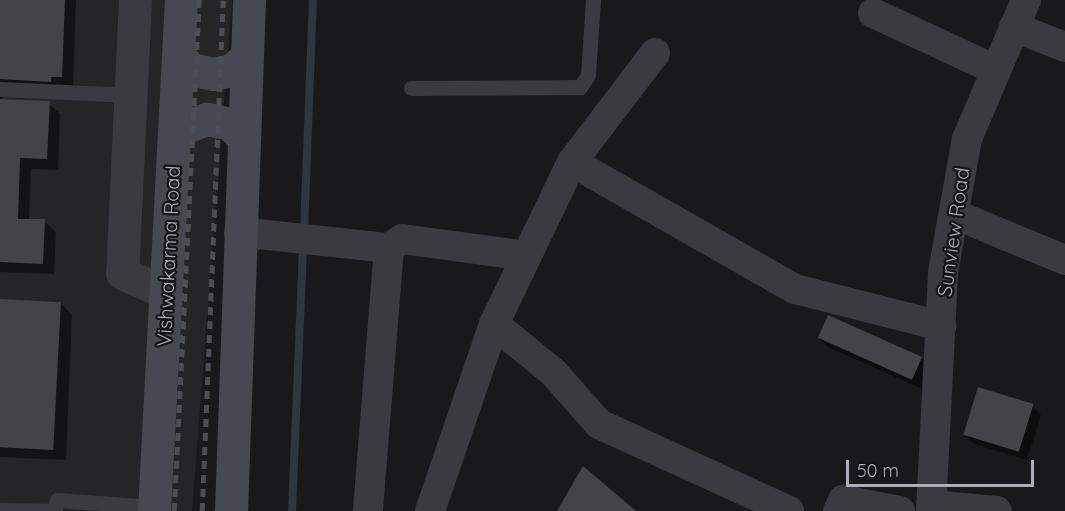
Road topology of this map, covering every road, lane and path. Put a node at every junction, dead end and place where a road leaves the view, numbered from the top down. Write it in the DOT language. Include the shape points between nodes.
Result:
graph roads {
  1 [pos="135,0"];
  2 [pos="181,0"];
  3 [pos="249,0"];
  4 [pos="593,0"];
  5 [pos="1026,0"];
  6 [pos="873,13"];
  7 [pos="1014,27"];
  8 [pos="1065,47"];
  9 [pos="655,53"];
  10 [pos="179,55"];
  11 [pos="246,57"];
  12 [pos="996,70"];
  13 [pos="411,88"];
  14 [pos="0,89"];
  15 [pos="130,95"];
  16 [pos="175,132"];
  17 [pos="243,136"];
  18 [pos="572,162"];
  19 [pos="954,214"];
  20 [pos="239,232"];
  21 [pos="390,248"];
  22 [pos="526,256"];
  23 [pos="1065,260"];
  24 [pos="166,294"];
  25 [pos="494,324"];
  26 [pos="941,326"];
  27 [pos="931,508"];
  28 [pos="154,509"];
  29 [pos="0,510"];
  30 [pos="55,511"];
  31 [pos="231,511"];
  32 [pos="368,511"];
  33 [pos="430,511"];
  34 [pos="789,511"];
  35 [pos="838,511"];
  36 [pos="900,511"];
  37 [pos="997,511"];
  1 -- 15 [label="street"];
  2 -- 10 [label="main road, Vishwakarma Road"];
  3 -- 11 [label="main road"];
  4 -- 13 [label="lane" via="588,75 580,87"];
  5 -- 7 [label="street, Sunview Road"];
  6 -- 12 [label="street"];
  7 -- 8 [label="street"];
  7 -- 12 [label="street, Sunview Road"];
  9 -- 18 [label="street"];
  10 -- 11 [label="main road" via="190,69 213,74 232,70"];
  10 -- 16 [label="main road, Vishwakarma Road"];
  11 -- 17 [label="main road"];
  12 -- 19 [label="street, Sunview Road" via="967,139"];
  14 -- 15 [label="lane"];
  15 -- 24 [label="street" via="122,273"];
  16 -- 17 [label="main road" via="207,119 230,124"];
  16 -- 24 [label="main road, Vishwakarma Road"];
  17 -- 20 [label="main road"];
  18 -- 22 [label="street"];
  18 -- 26 [label="street" via="795,289"];
  19 -- 23 [label="street"];
  19 -- 26 [label="street, Sunview Road" via="943,272"];
  20 -- 21 [label="street"];
  20 -- 31 [label="main road"];
  21 -- 22 [label="street" via="402,238"];
  21 -- 32 [label="street"];
  22 -- 25 [label="street"];
  24 -- 28 [label="main road, Vishwakarma Road"];
  25 -- 33 [label="street"];
  25 -- 34 [label="street" via="554,374 599,424"];
  26 -- 27 [label="street, Sunview Road"];
  27 -- 37 [label="street"];
  28 -- 30 [label="lane" via="57,500"];
  29 -- 30 [label="lane"];
  35 -- 36 [label="street" via="843,500"];
}
